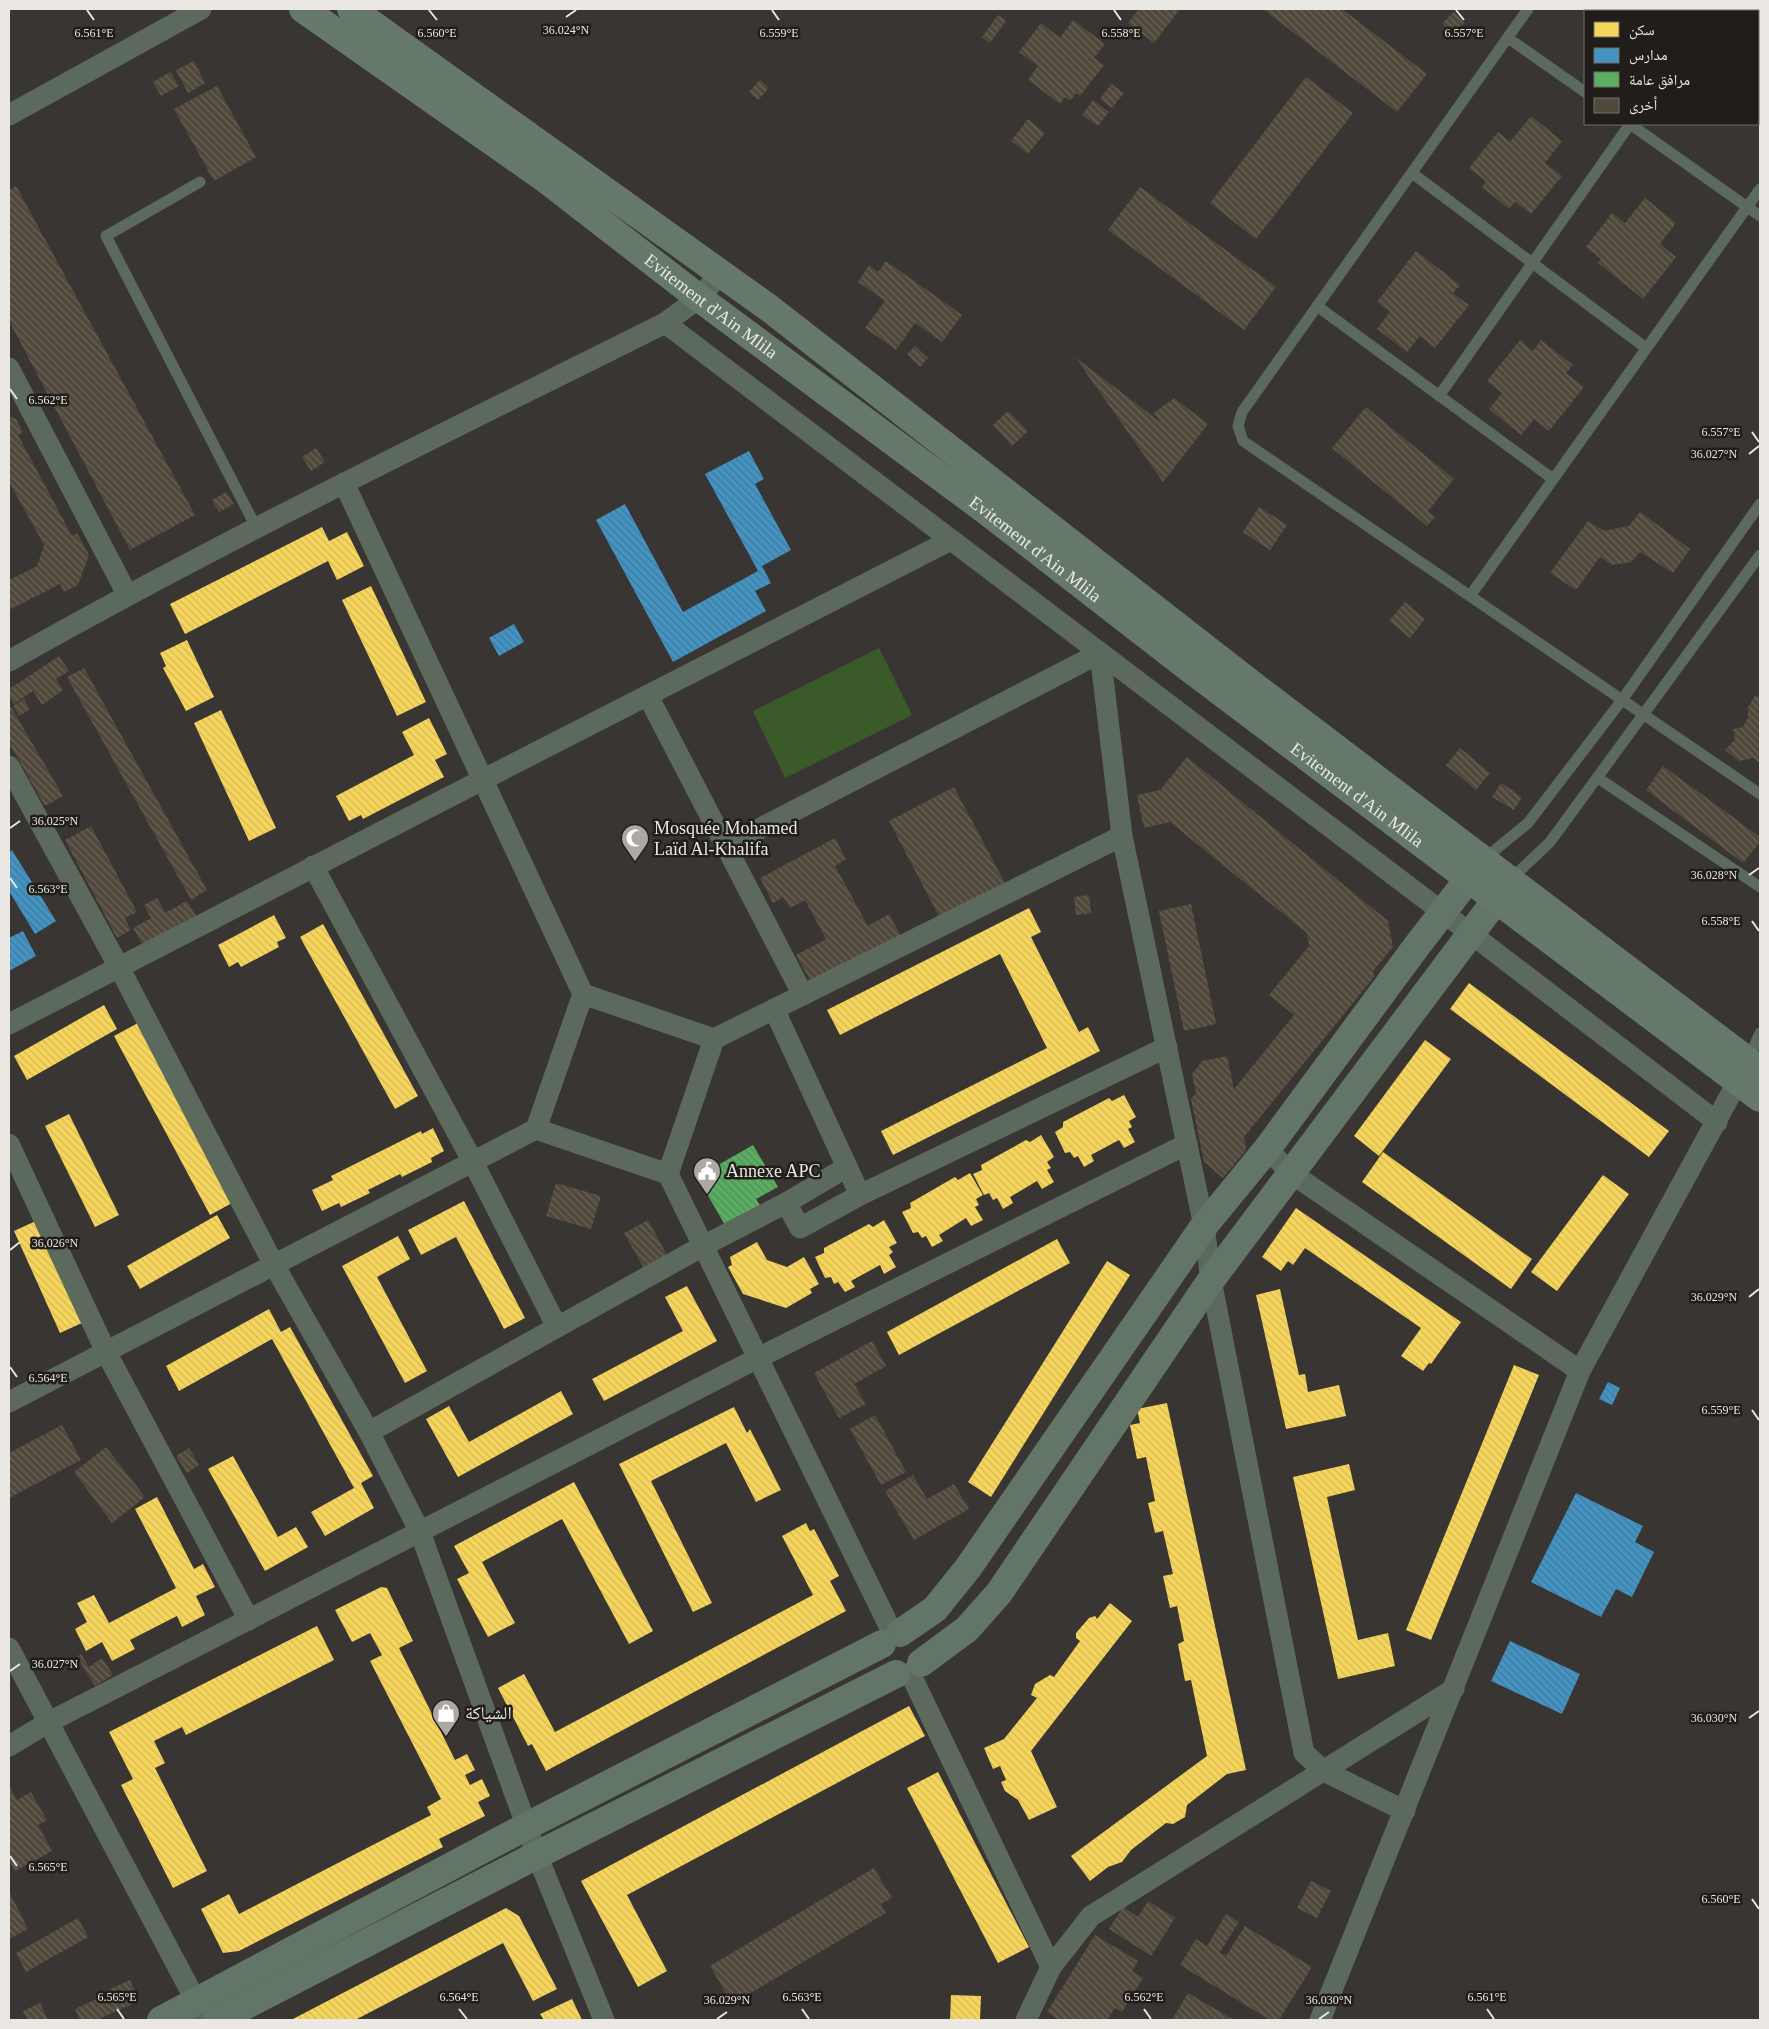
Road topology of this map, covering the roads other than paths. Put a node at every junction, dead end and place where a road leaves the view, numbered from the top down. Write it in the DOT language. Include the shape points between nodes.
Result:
graph roads {
  1 [pos="201,9"];
  2 [pos="303,9"];
  3 [pos="351,9"];
  4 [pos="1528,9"];
  5 [pos="1508,38"];
  6 [pos="1584,91"];
  7 [pos="9,116"];
  8 [pos="1629,125"];
  9 [pos="1631,125"];
  10 [pos="1412,173"];
  11 [pos="200,182"];
  12 [pos="1760,189"];
  13 [pos="1748,207"];
  14 [pos="1760,216"];
  15 [pos="1533,262"];
  16 [pos="721,273"];
  17 [pos="699,298"];
  18 [pos="1317,306"];
  19 [pos="665,323"];
  20 [pos="1646,348"];
  21 [pos="9,368"];
  22 [pos="1439,396"];
  23 [pos="1553,479"];
  24 [pos="344,484"];
  25 [pos="1760,504"];
  26 [pos="256,527"];
  27 [pos="949,541"];
  28 [pos="1760,555"];
  29 [pos="127,594"];
  30 [pos="1470,596"];
  31 [pos="1100,653"];
  32 [pos="9,661"];
  33 [pos="648,696"];
  34 [pos="1622,700"];
  35 [pos="1645,715"];
  36 [pos="9,766"];
  37 [pos="1598,778"];
  38 [pos="481,779"];
  39 [pos="1760,794"];
  40 [pos="1122,836"];
  41 [pos="726,846"];
  42 [pos="313,866"];
  43 [pos="1476,869"];
  44 [pos="1760,887"];
  45 [pos="1504,890"];
  46 [pos="1443,914"];
  47 [pos="1470,933"];
  48 [pos="119,967"];
  49 [pos="583,994"];
  50 [pos="803,995"];
  51 [pos="774,1009"];
  52 [pos="9,1024"];
  53 [pos="1760,1033"];
  54 [pos="714,1039"];
  55 [pos="1166,1047"];
  56 [pos="1749,1071"];
  57 [pos="1760,1098"];
  58 [pos="1717,1122"];
  59 [pos="536,1129"];
  60 [pos="9,1144"];
  61 [pos="1187,1144"];
  62 [pos="1267,1148"];
  63 [pos="473,1162"];
  64 [pos="846,1167"];
  65 [pos="1291,1173"];
  66 [pos="668,1174"];
  67 [pos="860,1196"];
  68 [pos="786,1203"];
  69 [pos="1204,1226"];
  70 [pos="703,1246"];
  71 [pos="274,1265"];
  72 [pos="1211,1280"];
  73 [pos="558,1327"];
  74 [pos="106,1352"];
  75 [pos="758,1358"];
  76 [pos="1580,1371"];
  77 [pos="9,1402"];
  78 [pos="370,1432"];
  79 [pos="420,1532"];
  80 [pos="249,1620"];
  81 [pos="892,1637"];
  82 [pos="9,1648"];
  83 [pos="909,1670"];
  84 [pos="1454,1690"];
  85 [pos="49,1722"];
  86 [pos="9,1746"];
  87 [pos="1324,1771"];
  88 [pos="1405,1811"];
  89 [pos="527,1826"];
  90 [pos="537,1855"];
  91 [pos="1051,1967"];
  92 [pos="205,2014"];
  93 [pos="161,2020"];
  94 [pos="604,2020"];
  95 [pos="1026,2020"];
  96 [pos="1320,2020"];
  1 -- 7 [label="street"];
  2 -- 17 [label="highway, Evitement d'Ain Mlila" via="544,178"];
  3 -- 16 [label="highway, Evitement d'Ain Mlila"];
  4 -- 5 [label="lane"];
  5 -- 6 [label="lane"];
  5 -- 10 [label="lane"];
  8 -- 15 [label="lane"];
  9 -- 13 [label="lane"];
  10 -- 15 [label="lane"];
  10 -- 18 [label="lane"];
  11 -- 26 [label="lane" via="106,236"];
  12 -- 13 [label="lane"];
  13 -- 14 [label="lane"];
  13 -- 20 [label="lane"];
  15 -- 20 [label="lane"];
  15 -- 22 [label="lane"];
  16 -- 17 [label="street"];
  16 -- 43 [label="highway, Evitement d'Ain Mlila" via="1250,683"];
  17 -- 19 [label="street"];
  17 -- 43 [label="highway, Evitement d'Ain Mlila" via="985,510 1190,669"];
  18 -- 22 [label="lane"];
  18 -- 30 [label="lane" via="1242,412 1238,426 1244,441"];
  19 -- 24 [label="street"];
  19 -- 27 [label="street"];
  20 -- 23 [label="lane"];
  21 -- 29 [label="street"];
  22 -- 23 [label="lane"];
  23 -- 30 [label="lane"];
  24 -- 26 [label="street"];
  24 -- 38 [label="street"];
  25 -- 34 [label="lane"];
  26 -- 29 [label="street"];
  27 -- 31 [label="street"];
  27 -- 33 [label="street"];
  28 -- 35 [label="lane"];
  29 -- 32 [label="street"];
  30 -- 34 [label="lane"];
  31 -- 40 [label="street"];
  31 -- 41 [label="street"];
  31 -- 46 [label="street"];
  33 -- 38 [label="street"];
  33 -- 41 [label="street"];
  34 -- 35 [label="lane"];
  34 -- 43 [label="lane" via="1528,823"];
  35 -- 37 [label="lane"];
  35 -- 39 [label="lane"];
  36 -- 48 [label="street"];
  37 -- 44 [label="lane"];
  37 -- 45 [label="lane" via="1550,842"];
  38 -- 42 [label="street"];
  38 -- 49 [label="street"];
  40 -- 50 [label="street"];
  40 -- 55 [label="street"];
  41 -- 50 [label="street"];
  42 -- 48 [label="street"];
  42 -- 63 [label="street"];
  43 -- 45 [label="highway, Evitement d'Ain Mlila"];
  43 -- 46 [label="street"];
  45 -- 47 [label="street"];
  45 -- 56 [label="highway, Evitement d'Ain Mlila"];
  46 -- 47 [label="street"];
  46 -- 62 [label="street"];
  47 -- 58 [label="street"];
  47 -- 65 [label="street"];
  48 -- 52 [label="street"];
  48 -- 71 [label="street"];
  49 -- 54 [label="street"];
  49 -- 59 [label="street"];
  50 -- 51 [label="street"];
  51 -- 54 [label="street"];
  51 -- 64 [label="street"];
  53 -- 56 [label="lane"];
  54 -- 66 [label="street"];
  55 -- 61 [label="street"];
  55 -- 67 [label="street"];
  56 -- 57 [label="highway, Evitement d'Ain Mlila"];
  56 -- 58 [label="street"];
  58 -- 76 [label="street"];
  59 -- 63 [label="street"];
  59 -- 66 [label="street"];
  60 -- 74 [label="street"];
  61 -- 69 [label="street"];
  61 -- 75 [label="street"];
  62 -- 65 [label="street"];
  62 -- 69 [label="street"];
  63 -- 71 [label="street"];
  63 -- 73 [label="street"];
  64 -- 67 [label="street"];
  64 -- 68 [label="street"];
  65 -- 72 [label="street"];
  65 -- 76 [label="street"];
  66 -- 70 [label="street"];
  67 -- 68 [label="street" via="800,1228"];
  68 -- 70 [label="street"];
  69 -- 72 [label="street"];
  69 -- 81 [label="street" via="968,1568 935,1609"];
  70 -- 73 [label="street"];
  70 -- 75 [label="street"];
  71 -- 74 [label="street"];
  71 -- 78 [label="street"];
  72 -- 83 [label="street" via="998,1592 967,1629"];
  72 -- 87 [label="street" via="1304,1753"];
  73 -- 78 [label="street"];
  74 -- 77 [label="street"];
  74 -- 80 [label="street"];
  75 -- 79 [label="street"];
  75 -- 81 [label="street"];
  76 -- 84 [label="street"];
  78 -- 79 [label="street"];
  79 -- 80 [label="street"];
  79 -- 89 [label="street"];
  80 -- 85 [label="street"];
  81 -- 83 [label="street" via="881,1659 889,1671"];
  81 -- 83 [label="street" via="908,1633 919,1642 922,1648"];
  81 -- 89 [label="street"];
  82 -- 85 [label="street"];
  83 -- 90 [label="street"];
  83 -- 91 [label="street"];
  84 -- 87 [label="street"];
  84 -- 88 [label="street"];
  85 -- 86 [label="street"];
  85 -- 92 [label="street"];
  87 -- 88 [label="street"];
  87 -- 91 [label="street" via="1091,1916"];
  88 -- 96 [label="street"];
  89 -- 90 [label="street"];
  89 -- 92 [label="street"];
  90 -- 92 [label="street"];
  90 -- 94 [label="street"];
  91 -- 95 [label="street"];
  92 -- 93 [label="street"];
}
